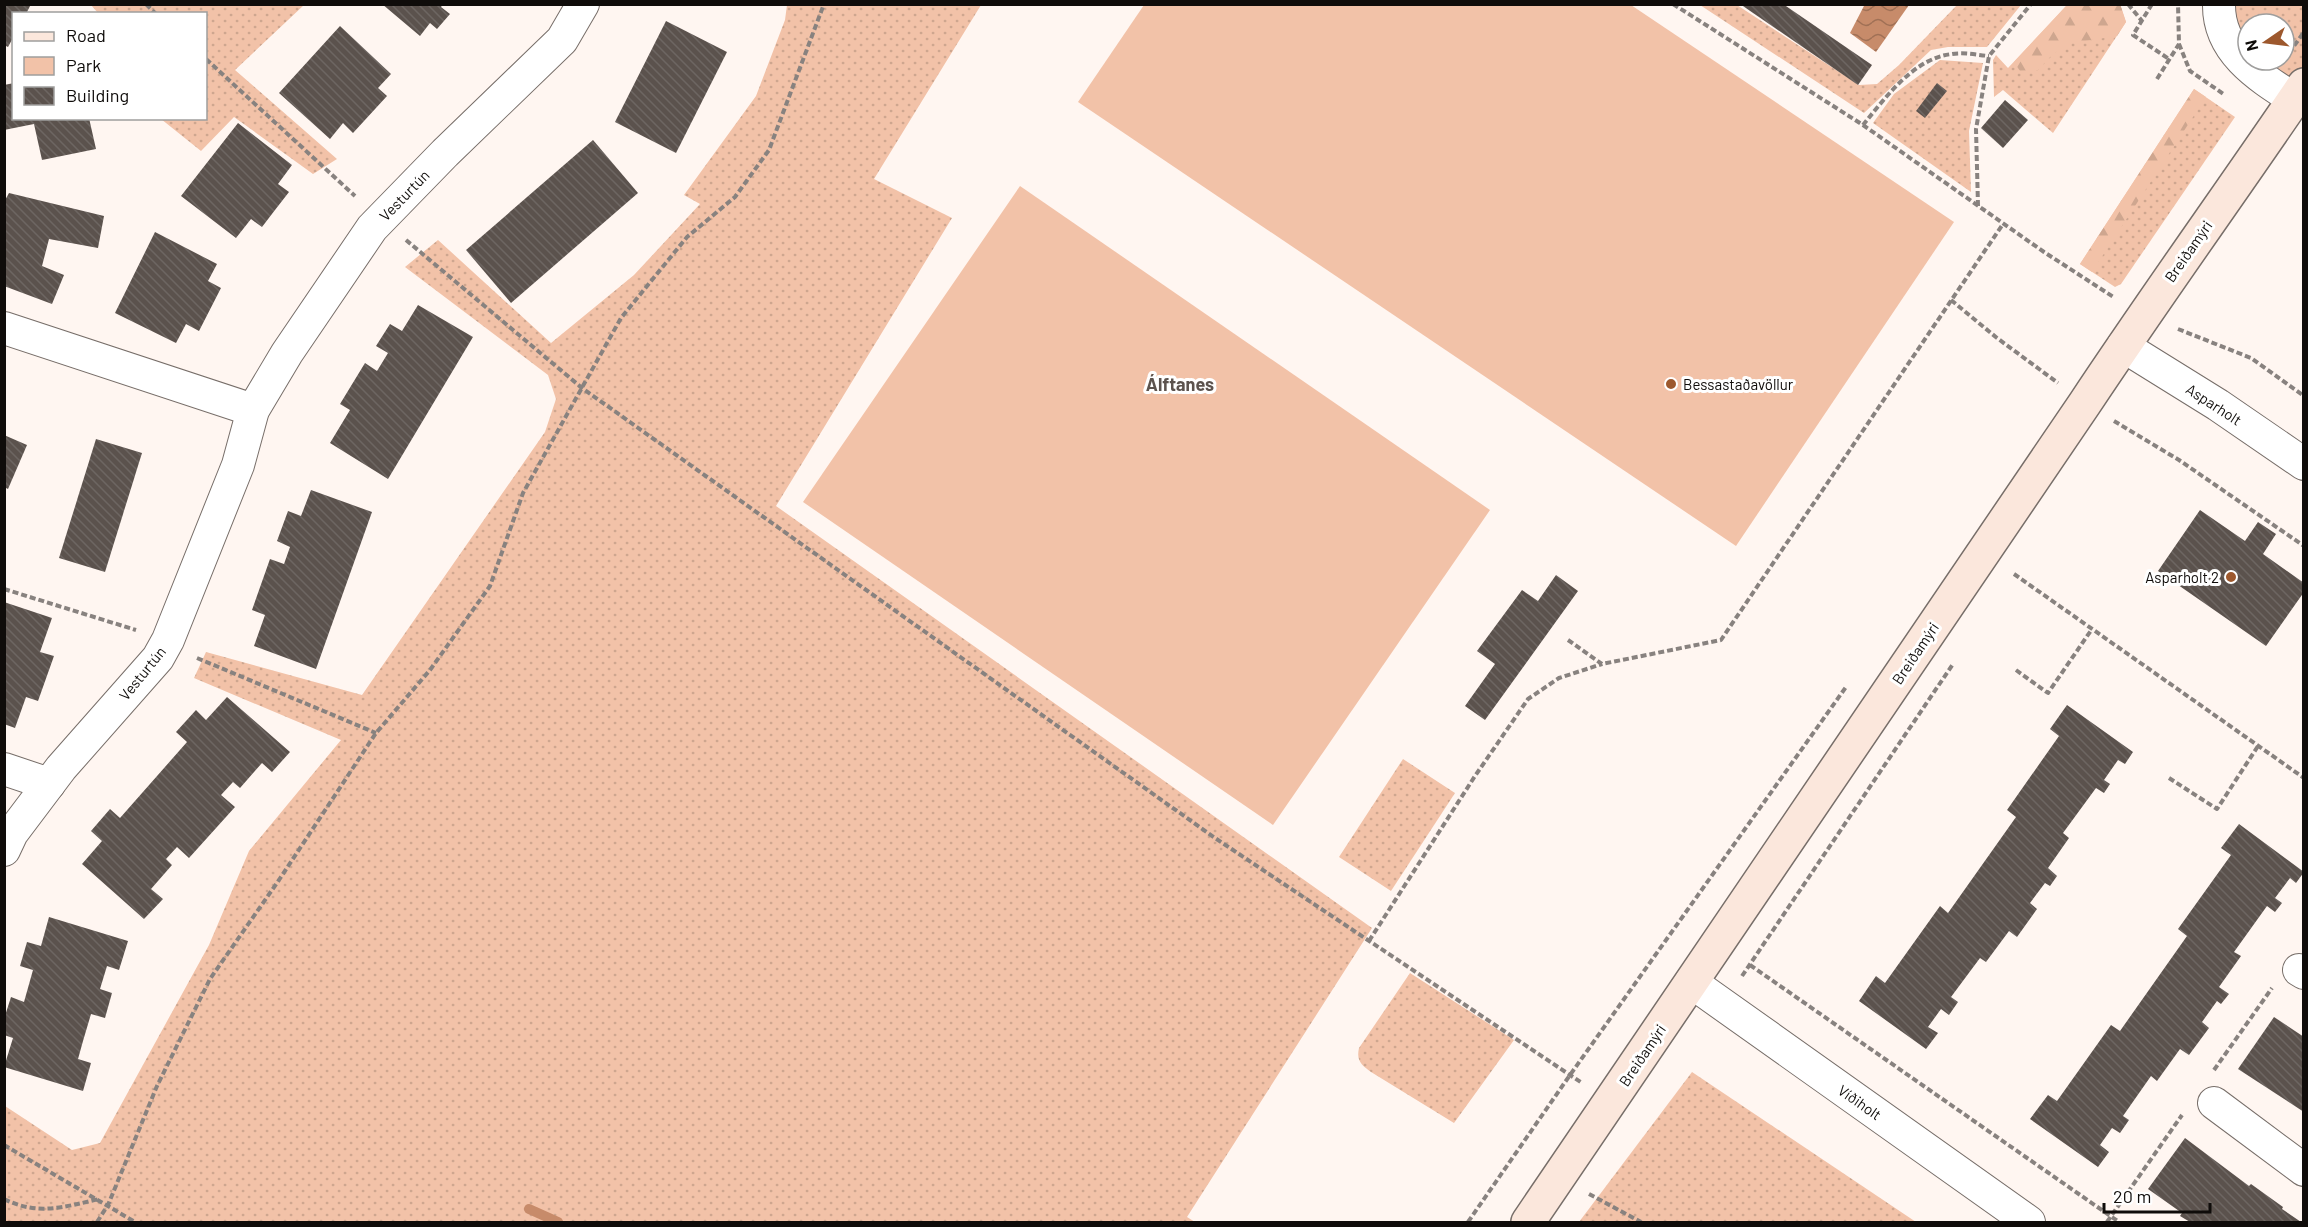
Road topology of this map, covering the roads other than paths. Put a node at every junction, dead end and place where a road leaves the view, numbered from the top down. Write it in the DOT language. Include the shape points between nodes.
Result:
graph roads {
  1 [pos="583,4"];
  2 [pos="2219,4"];
  3 [pos="2289,89"];
  4 [pos="4,328"];
  5 [pos="2123,346"];
  6 [pos="253,410"];
  7 [pos="2304,464"];
  8 [pos="4,769"];
  9 [pos="49,783"];
  10 [pos="4,850"];
  11 [pos="1691,982"];
  12 [pos="2214,1103"];
  13 [pos="2304,1170"];
  14 [pos="1528,1222"];
  15 [pos="2030,1222"];
  1 -- 6 [label="street, Vesturtún" via="562,40 372,228"];
  2 -- 3 [label="street" via="2219,21 2227,43 2240,58"];
  3 -- 5 [label="street, Breiðamýri" via="2273,133"];
  4 -- 6 [label="street"];
  5 -- 7 [label="street, Asparholt"];
  5 -- 11 [label="street, Breiðamýri"];
  6 -- 9 [label="street, Vesturtún" via="238,465 168,640 158,658"];
  8 -- 9 [label="street"];
  9 -- 10 [label="street, Vesturtún"];
  11 -- 14 [label="street, Breiðamýri"];
  11 -- 15 [label="street, Víðiholt"];
  12 -- 13 [label="street"];
}
